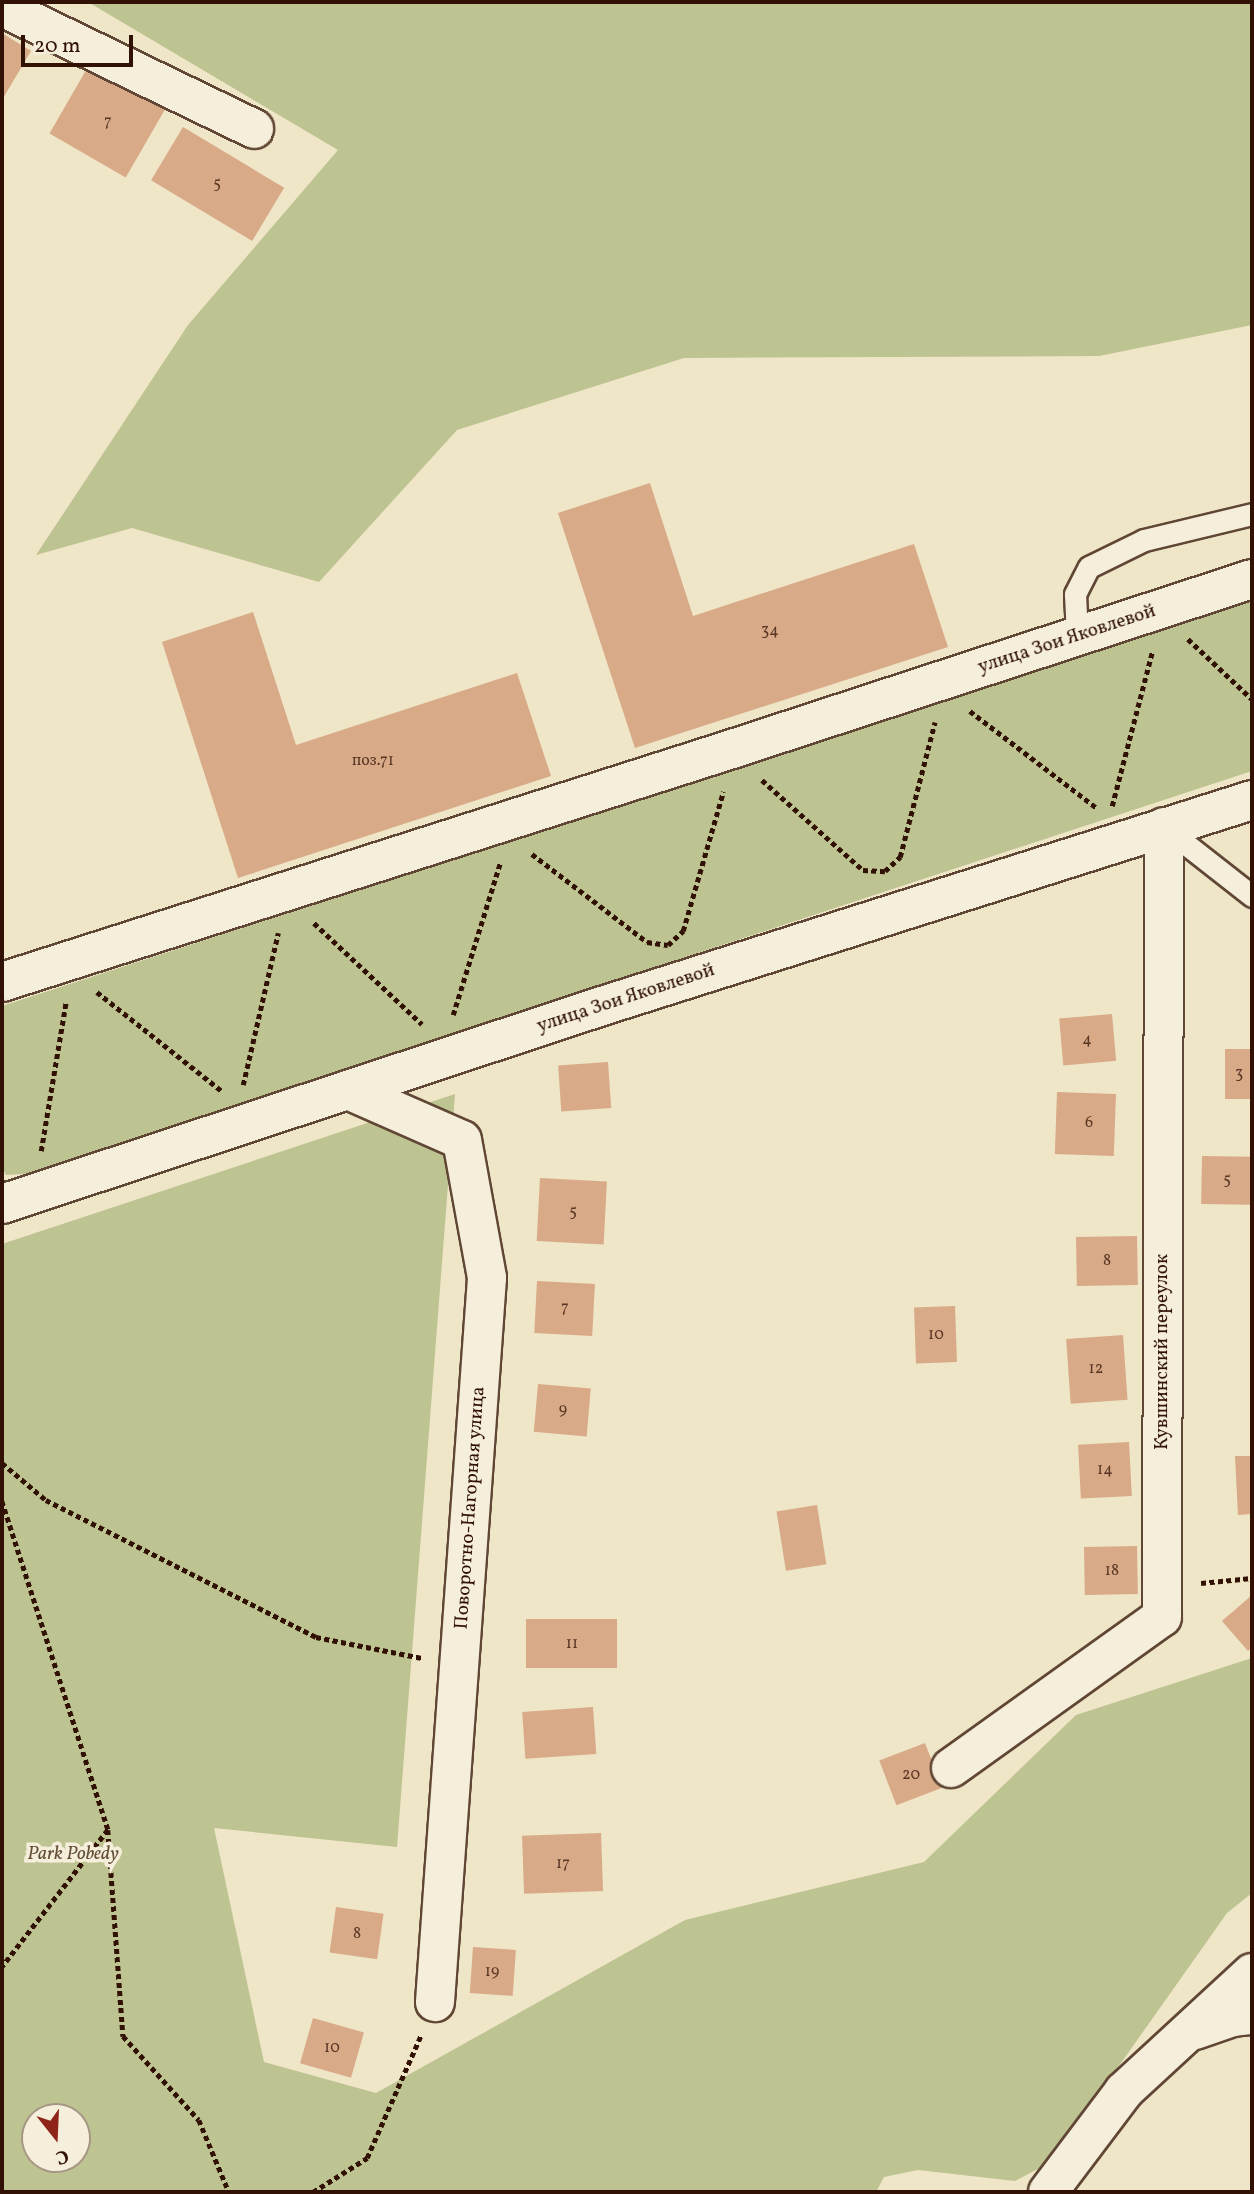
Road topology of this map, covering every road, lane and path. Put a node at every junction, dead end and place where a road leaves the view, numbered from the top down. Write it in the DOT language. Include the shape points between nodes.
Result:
graph roads {
  1 [pos="2,7"];
  2 [pos="254,129"];
  3 [pos="1252,514"];
  4 [pos="1252,579"];
  5 [pos="1184,635"];
  6 [pos="1077,636"];
  7 [pos="1154,645"];
  8 [pos="1252,699"];
  9 [pos="964,706"];
  10 [pos="937,715"];
  11 [pos="756,774"];
  12 [pos="726,784"];
  13 [pos="1252,800"];
  14 [pos="1098,808"];
  15 [pos="1109,817"];
  16 [pos="1164,827"];
  17 [pos="525,849"];
  18 [pos="502,856"];
  19 [pos="1252,895"];
  20 [pos="310,919"];
  21 [pos="279,929"];
  22 [pos="2,982"];
  23 [pos="93,988"];
  24 [pos="67,998"];
  25 [pos="452,1018"];
  26 [pos="433,1031"];
  27 [pos="241,1090"];
  28 [pos="348,1090"];
  29 [pos="228,1096"];
  30 [pos="40,1160"];
  31 [pos="2,1204"];
  32 [pos="2,1463"];
  33 [pos="2,1501"];
  34 [pos="1252,1578"];
  35 [pos="1163,1587"];
  36 [pos="459,1666"];
  37 [pos="951,1768"];
  38 [pos="108,1830"];
  39 [pos="2,1966"];
  40 [pos="1252,1973"];
  41 [pos="435,2002"];
  42 [pos="1252,2015"];
  43 [pos="1183,2034"];
  44 [pos="229,2192"];
  45 [pos="313,2192"];
  46 [pos="1048,2192"];
  1 -- 2 [label="street"];
  3 -- 6 [label="lane" via="1144,540 1089,567 1075,594"];
  4 -- 6 [label="street, улица Зои Яковлевой"];
  5 -- 8 [label="path"];
  6 -- 22 [label="street, улица Зои Яковлевой"];
  7 -- 15 [label="path"];
  9 -- 14 [label="path"];
  10 -- 11 [label="path" via="900,857 885,871 863,870"];
  12 -- 17 [label="path" via="683,930 668,945 647,942"];
  13 -- 16 [label="street, улица Зои Яковлевой"];
  16 -- 19 [label="lane"];
  16 -- 28 [label="street, улица Зои Яковлевой"];
  16 -- 35 [label="street, Кувшинский переулок"];
  18 -- 25 [label="path"];
  20 -- 26 [label="path"];
  21 -- 27 [label="path"];
  23 -- 29 [label="path"];
  24 -- 30 [label="path"];
  28 -- 31 [label="street, улица Зои Яковлевой"];
  28 -- 36 [label="street, Поворотно-Нагорная улица" via="462,1140 487,1278"];
  32 -- 36 [label="path" via="46,1500 316,1637"];
  33 -- 38 [label="path"];
  34 -- 35 [label="path"];
  35 -- 37 [label="street, Кувшинский переулок" via="1162,1617"];
  36 -- 41 [label="street, Поворотно-Нагорная улица"];
  38 -- 39 [label="path"];
  38 -- 44 [label="path" via="123,2036 199,2120"];
  40 -- 43 [label="street"];
  41 -- 45 [label="path" via="367,2158"];
  42 -- 43 [label="street"];
  43 -- 46 [label="street" via="1124,2091"];
}
